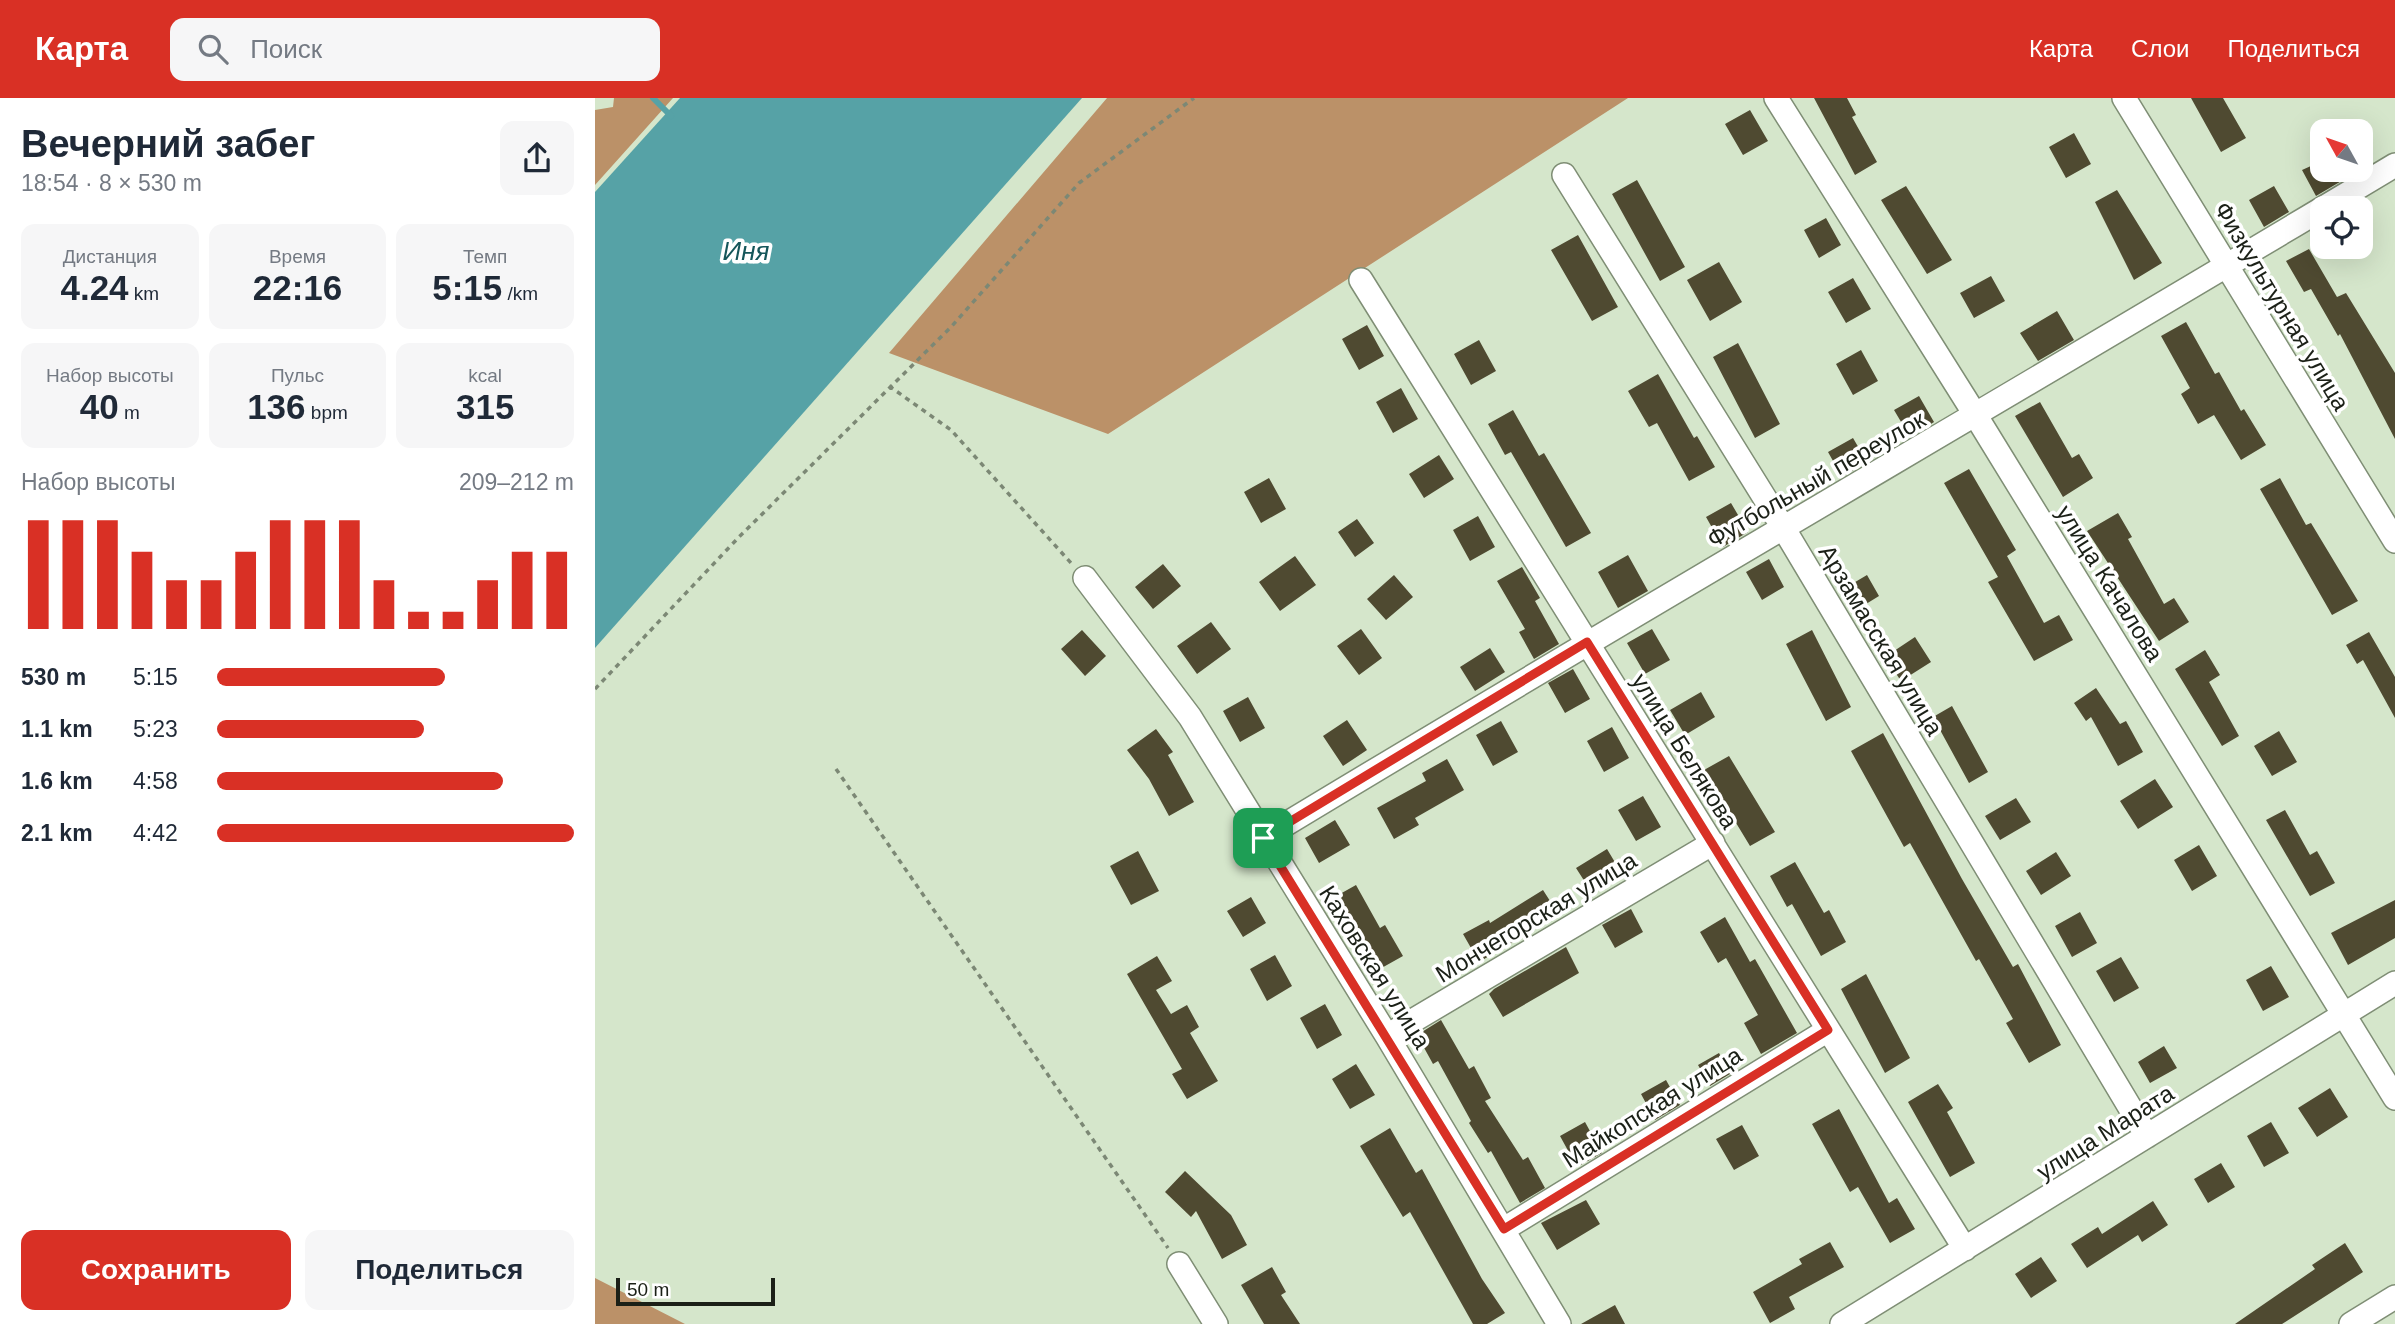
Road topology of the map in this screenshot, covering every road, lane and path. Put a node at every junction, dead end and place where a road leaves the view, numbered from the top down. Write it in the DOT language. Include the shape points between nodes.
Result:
graph roads {
  1 [pos="1194,98"];
  2 [pos="1776,98"];
  3 [pos="2124,98"];
  4 [pos="2395,164"];
  5 [pos="1564,175"];
  6 [pos="2227,266"];
  7 [pos="1361,280"];
  8 [pos="889,386"];
  9 [pos="1976,416"];
  10 [pos="1784,529"];
  11 [pos="2395,541"];
  12 [pos="1084,578"];
  13 [pos="1587,642"];
  14 [pos="595,689"];
  15 [pos="836,769"];
  16 [pos="1263,838"];
  17 [pos="1713,844"];
  18 [pos="2395,983"];
  19 [pos="2344,1015"];
  20 [pos="1828,1030"];
  21 [pos="1387,1035"];
  22 [pos="2395,1098"];
  23 [pos="2147,1136"];
  24 [pos="1504,1229"];
  25 [pos="1965,1249"];
  26 [pos="1179,1264"];
  27 [pos="2395,1297"];
  28 [pos="1216,1324"];
  29 [pos="1559,1324"];
  30 [pos="1842,1324"];
  31 [pos="2351,1324"];
  1 -- 8 [label="path" via="1079,183 951,327"];
  2 -- 9 [label="street, улица Качалова"];
  3 -- 6 [label="street, Физкультурная улица"];
  4 -- 6 [label="street, Футбольный переулок"];
  5 -- 10 [label="street, Арзамасская улица"];
  6 -- 9 [label="street, Футбольный переулок"];
  6 -- 11 [label="street, Физкультурная улица"];
  7 -- 13 [label="street, улица Белякова"];
  8 -- 12 [label="path" via="951,430"];
  8 -- 14 [label="path"];
  9 -- 10 [label="street, Футбольный переулок"];
  9 -- 19 [label="street, улица Качалова"];
  10 -- 13 [label="street, Футбольный переулок"];
  10 -- 23 [label="street, Арзамасская улица"];
  12 -- 16 [label="street, Каховская улица" via="1190,718"];
  13 -- 16 [label="street, Футбольный переулок"];
  13 -- 17 [label="street, улица Белякова"];
  15 -- 26 [label="path"];
  16 -- 21 [label="street, Каховская улица"];
  17 -- 20 [label="street, улица Белякова"];
  17 -- 21 [label="street, Мончегорская улица"];
  18 -- 19 [label="street, улица Марата"];
  19 -- 22 [label="street, улица Качалова"];
  19 -- 23 [label="street, улица Марата"];
  20 -- 24 [label="street, Майкопская улица"];
  20 -- 25 [label="street, улица Белякова"];
  21 -- 24 [label="street, Каховская улица"];
  23 -- 25 [label="street, улица Марата"];
  24 -- 29 [label="street, Каховская улица"];
  25 -- 30 [label="street, улица Марата"];
  26 -- 28 [label="street"];
  27 -- 31 [label="street"];
}
